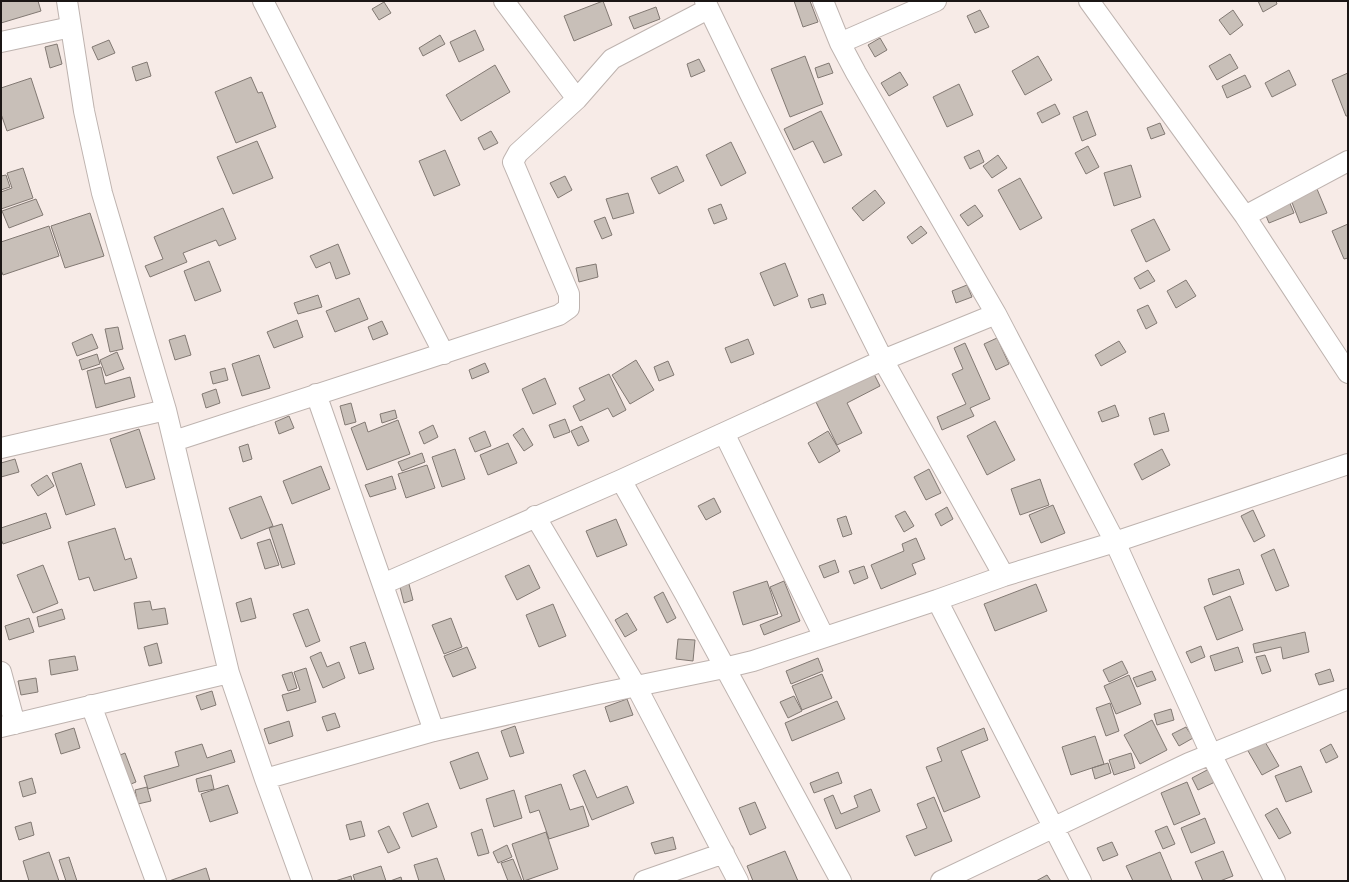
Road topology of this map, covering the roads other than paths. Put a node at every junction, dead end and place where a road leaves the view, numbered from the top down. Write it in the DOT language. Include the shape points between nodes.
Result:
graph roads {
  1 [pos="67,1"];
  2 [pos="263,1"];
  3 [pos="504,1"];
  4 [pos="823,1"];
  5 [pos="936,1"];
  6 [pos="1088,1"];
  7 [pos="707,5"];
  8 [pos="71,27"];
  9 [pos="1,42"];
  10 [pos="840,42"];
  11 [pos="577,99"];
  12 [pos="1348,161"];
  13 [pos="1244,216"];
  14 [pos="996,314"];
  15 [pos="444,354"];
  16 [pos="883,360"];
  17 [pos="1348,372"];
  18 [pos="316,394"];
  19 [pos="166,410"];
  20 [pos="724,433"];
  21 [pos="174,441"];
  22 [pos="1,448"];
  23 [pos="1348,464"];
  24 [pos="621,480"];
  25 [pos="535,516"];
  26 [pos="1115,542"];
  27 [pos="1004,576"];
  28 [pos="383,584"];
  29 [pos="937,600"];
  30 [pos="824,637"];
  31 [pos="724,668"];
  32 [pos="1,672"];
  33 [pos="229,673"];
  34 [pos="636,686"];
  35 [pos="1348,699"];
  36 [pos="91,705"];
  37 [pos="8,726"];
  38 [pos="434,731"];
  39 [pos="1211,754"];
  40 [pos="265,779"];
  41 [pos="1054,828"];
  42 [pos="724,853"];
  43 [pos="156,881"];
  44 [pos="302,881"];
  45 [pos="644,881"];
  46 [pos="738,881"];
  47 [pos="841,881"];
  48 [pos="941,881"];
  49 [pos="1081,881"];
  50 [pos="1275,881"];
  1 -- 8 [label="street"];
  2 -- 15 [label="street"];
  3 -- 11 [label="street"];
  4 -- 10 [label="street"];
  5 -- 10 [label="street"];
  6 -- 13 [label="street"];
  7 -- 11 [label="street" via="612,59"];
  7 -- 16 [label="street"];
  8 -- 9 [label="street"];
  8 -- 19 [label="street" via="84,111 102,193"];
  10 -- 14 [label="street"];
  11 -- 15 [label="street" via="518,152 513,162 569,294 569,308 559,315"];
  12 -- 13 [label="street"];
  13 -- 17 [label="street"];
  14 -- 16 [label="street"];
  14 -- 26 [label="street"];
  15 -- 18 [label="street"];
  16 -- 20 [label="street"];
  16 -- 27 [label="street"];
  18 -- 21 [label="street"];
  18 -- 28 [label="street"];
  19 -- 21 [label="street"];
  19 -- 22 [label="street"];
  20 -- 24 [label="street"];
  20 -- 30 [label="street"];
  21 -- 33 [label="street"];
  23 -- 26 [label="street"];
  24 -- 25 [label="street"];
  24 -- 31 [label="street"];
  25 -- 28 [label="street"];
  25 -- 34 [label="street"];
  26 -- 27 [label="street"];
  26 -- 39 [label="street"];
  27 -- 29 [label="street"];
  28 -- 38 [label="street"];
  29 -- 30 [label="street"];
  29 -- 41 [label="street"];
  30 -- 31 [label="street"];
  31 -- 34 [label="street"];
  31 -- 47 [label="street"];
  32 -- 37 [label="street"];
  33 -- 36 [label="street"];
  33 -- 40 [label="street"];
  34 -- 38 [label="street"];
  34 -- 42 [label="street"];
  35 -- 39 [label="street"];
  36 -- 37 [label="street"];
  36 -- 43 [label="street"];
  38 -- 40 [label="street"];
  39 -- 41 [label="street"];
  39 -- 50 [label="street"];
  40 -- 44 [label="street"];
  41 -- 48 [label="street"];
  41 -- 49 [label="street"];
  42 -- 45 [label="street"];
  42 -- 46 [label="street"];
}
